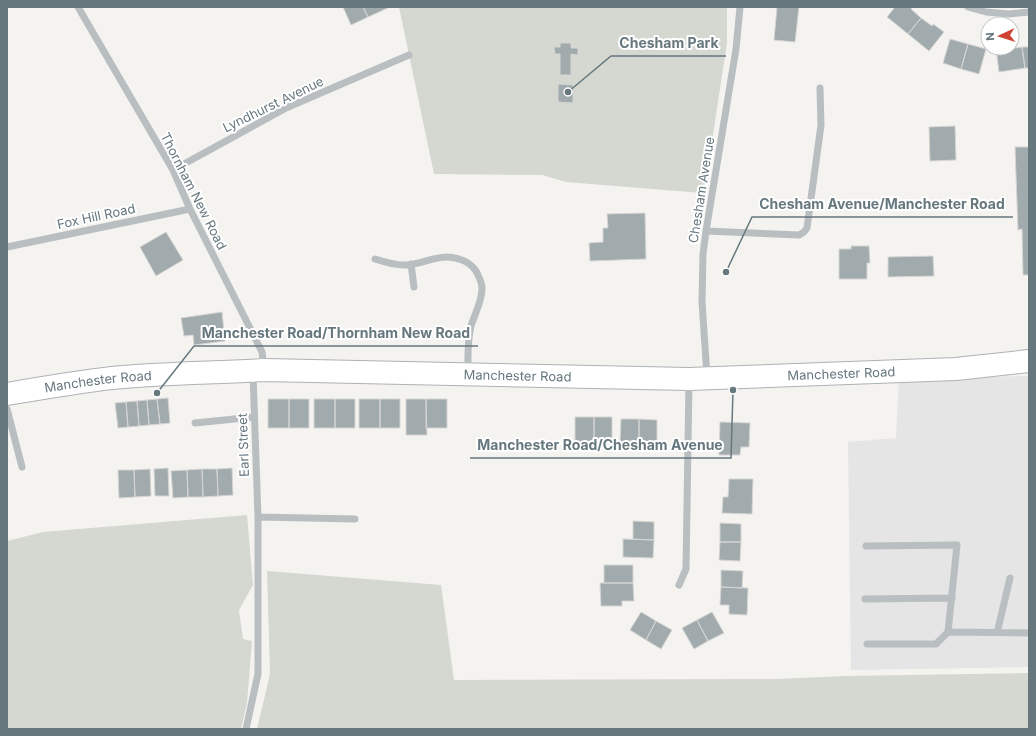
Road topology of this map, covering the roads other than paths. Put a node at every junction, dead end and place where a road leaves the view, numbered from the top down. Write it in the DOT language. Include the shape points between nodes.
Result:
graph roads {
  1 [pos="78,7"];
  2 [pos="740,7"];
  3 [pos="968,7"];
  4 [pos="1029,12"];
  5 [pos="409,55"];
  6 [pos="820,88"];
  7 [pos="173,170"];
  8 [pos="190,209"];
  9 [pos="706,231"];
  10 [pos="7,247"];
  11 [pos="375,259"];
  12 [pos="411,264"];
  13 [pos="414,287"];
  14 [pos="1029,361"];
  15 [pos="259,371"];
  16 [pos="468,374"];
  17 [pos="698,379"];
  18 [pos="7,394"];
  19 [pos="7,409"];
  20 [pos="254,417"];
  21 [pos="195,423"];
  22 [pos="22,467"];
  23 [pos="258,517"];
  24 [pos="355,519"];
  25 [pos="866,546"];
  26 [pos="1010,578"];
  27 [pos="679,585"];
  28 [pos="952,598"];
  29 [pos="865,599"];
  30 [pos="948,632"];
  31 [pos="997,633"];
  32 [pos="1029,633"];
  33 [pos="867,644"];
  34 [pos="246,729"];
  1 -- 7 [label="street, Thornham New Road"];
  2 -- 9 [label="street, Chesham Avenue" via="736,49"];
  3 -- 4 [label="street" via="1009,14"];
  5 -- 7 [label="street, Lyndhurst Avenue" via="286,108"];
  6 -- 9 [label="street" via="821,125 809,220 804,232 799,235"];
  7 -- 8 [label="street, Thornham New Road"];
  8 -- 10 [label="street, Fox Hill Road"];
  8 -- 15 [label="street, Thornham New Road" via="262,352"];
  9 -- 17 [label="street, Chesham Avenue"];
  11 -- 12 [label="street" via="396,264"];
  12 -- 13 [label="street"];
  12 -- 16 [label="street" via="448,257 462,260 472,266 480,277 481,301 473,320 468,344"];
  14 -- 17 [label="main road, Manchester Road" via="956,369"];
  15 -- 16 [label="main road, Manchester Road"];
  15 -- 18 [label="main road, Manchester Road" via="113,378"];
  15 -- 20 [label="street, Earl Street"];
  16 -- 17 [label="main road, Manchester Road"];
  17 -- 27 [label="street, Chesham Avenue" via="686,568"];
  19 -- 22 [label="street"];
  20 -- 21 [label="street"];
  20 -- 23 [label="street, Earl Street"];
  23 -- 24 [label="street"];
  23 -- 34 [label="street, Earl Street" via="258,674"];
  25 -- 28 [label="street" via="958,545"];
  26 -- 31 [label="street"];
  28 -- 29 [label="street"];
  28 -- 30 [label="street"];
  30 -- 31 [label="street"];
  30 -- 33 [label="street" via="936,644"];
  31 -- 32 [label="street"];
}
